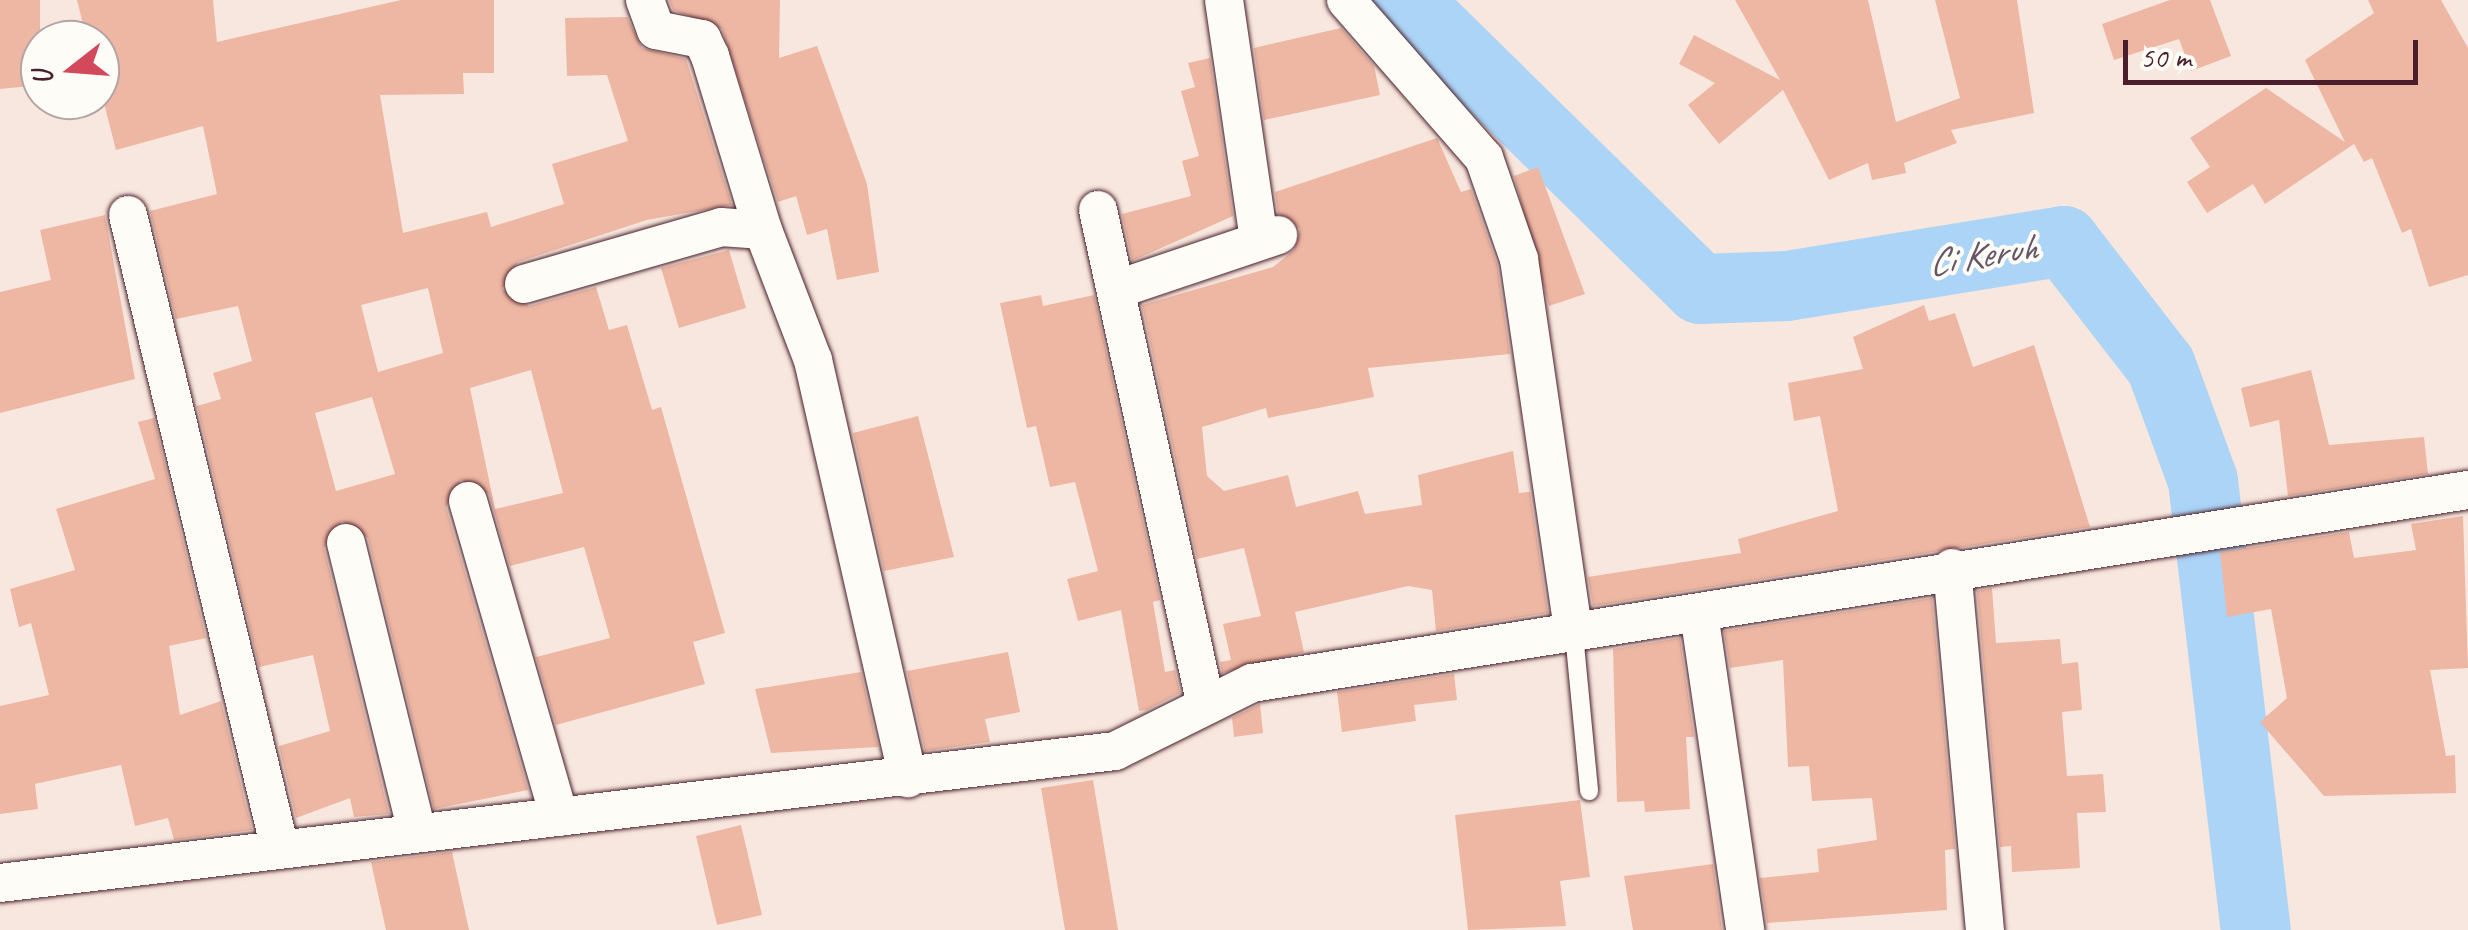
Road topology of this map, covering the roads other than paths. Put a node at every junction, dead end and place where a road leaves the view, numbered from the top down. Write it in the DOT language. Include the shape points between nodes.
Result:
graph roads {
  1 [pos="646,0"];
  2 [pos="1224,0"];
  3 [pos="1346,0"];
  4 [pos="1098,210"];
  5 [pos="128,215"];
  6 [pos="763,230"];
  7 [pos="524,284"];
  8 [pos="1118,289"];
  9 [pos="2468,490"];
  10 [pos="468,501"];
  11 [pos="346,542"];
  12 [pos="1952,568"];
  13 [pos="1700,613"];
  14 [pos="1574,634"];
  15 [pos="1205,701"];
  16 [pos="908,778"];
  17 [pos="1589,791"];
  18 [pos="560,817"];
  19 [pos="416,828"];
  20 [pos="280,849"];
  21 [pos="0,883"];
  22 [pos="1745,930"];
  23 [pos="1985,930"];
  1 -- 6 [label="street" via="656,30 702,40"];
  2 -- 8 [label="street" via="1268,238"];
  3 -- 14 [label="street" via="1484,158 1519,259"];
  4 -- 8 [label="street"];
  5 -- 20 [label="street"];
  6 -- 7 [label="street" via="721,227"];
  6 -- 16 [label="street" via="813,360"];
  8 -- 15 [label="street"];
  9 -- 12 [label="street"];
  10 -- 18 [label="street"];
  11 -- 19 [label="street"];
  12 -- 13 [label="street"];
  12 -- 23 [label="street"];
  13 -- 14 [label="street"];
  13 -- 22 [label="street"];
  14 -- 15 [label="street" via="1252,683"];
  14 -- 17 [label="lane"];
  15 -- 16 [label="street" via="1180,726 1115,751"];
  16 -- 18 [label="street"];
  18 -- 19 [label="street"];
  19 -- 20 [label="street"];
  20 -- 21 [label="street"];
}
